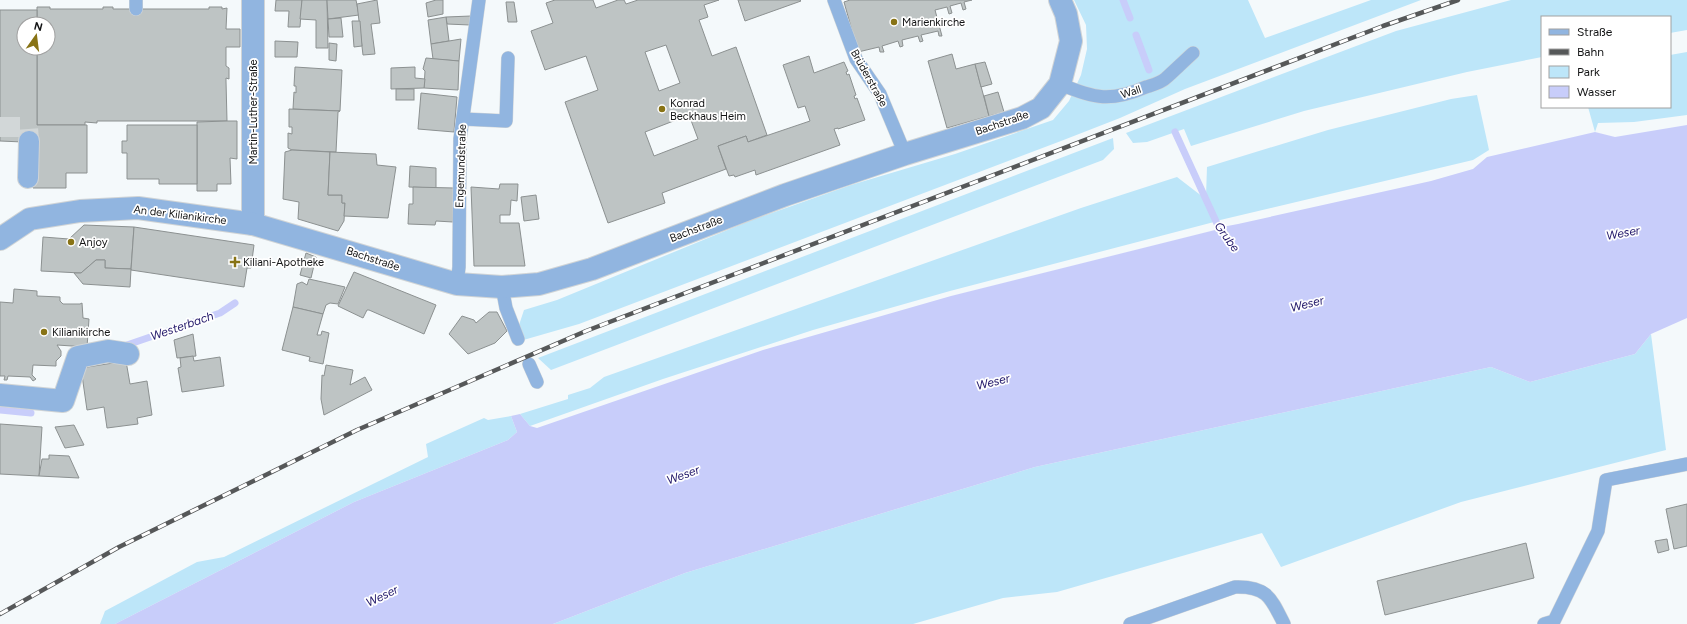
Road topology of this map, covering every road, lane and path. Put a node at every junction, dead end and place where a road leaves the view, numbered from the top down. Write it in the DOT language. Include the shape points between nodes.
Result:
graph roads {
  1 [pos="253,0"];
  2 [pos="479,0"];
  3 [pos="834,0"];
  4 [pos="1060,0"];
  5 [pos="1193,53"];
  6 [pos="508,58"];
  7 [pos="1060,84"];
  8 [pos="463,119"];
  9 [pos="29,141"];
  10 [pos="906,154"];
  11 [pos="28,178"];
  12 [pos="254,224"];
  13 [pos="292,236"];
  14 [pos="0,239"];
  15 [pos="457,284"];
  16 [pos="502,287"];
  17 [pos="518,339"];
  18 [pos="128,354"];
  19 [pos="529,364"];
  20 [pos="537,382"];
  21 [pos="0,395"];
  22 [pos="1687,464"];
  23 [pos="1552,623"];
  24 [pos="1130,624"];
  25 [pos="1284,624"];
  1 -- 12 [label="street, Martin-Luther-Straße"];
  2 -- 8 [label="lane, Engemundstraße"];
  3 -- 10 [label="lane, Brüderstraße" via="856,59 880,94"];
  4 -- 7 [label="street, Bachstraße" via="1066,14 1071,41"];
  5 -- 7 [label="lane, Wall" via="1165,80 1125,95 1112,98 1096,96"];
  6 -- 8 [label="lane" via="506,121"];
  7 -- 10 [label="street, Bachstraße" via="1041,108 1022,118"];
  8 -- 15 [label="lane, Engemundstraße" via="460,139"];
  9 -- 11 [label="street"];
  10 -- 16 [label="street, Bachstraße" via="785,195 592,269 539,284"];
  12 -- 13 [label="street, An der Kilianikirche"];
  12 -- 14 [label="street, An der Kilianikirche" via="138,208 109,208 30,219"];
  13 -- 15 [label="street, Bachstraße"];
  15 -- 16 [label="street, Bachstraße"];
  16 -- 17 [label="lane" via="506,308"];
  18 -- 21 [label="street" via="108,351 78,357 63,401"];
  19 -- 20 [label="lane"];
  22 -- 23 [label="lane" via="1606,480 1598,531"];
  24 -- 25 [label="lane" via="1235,587 1247,586 1263,590"];
}
